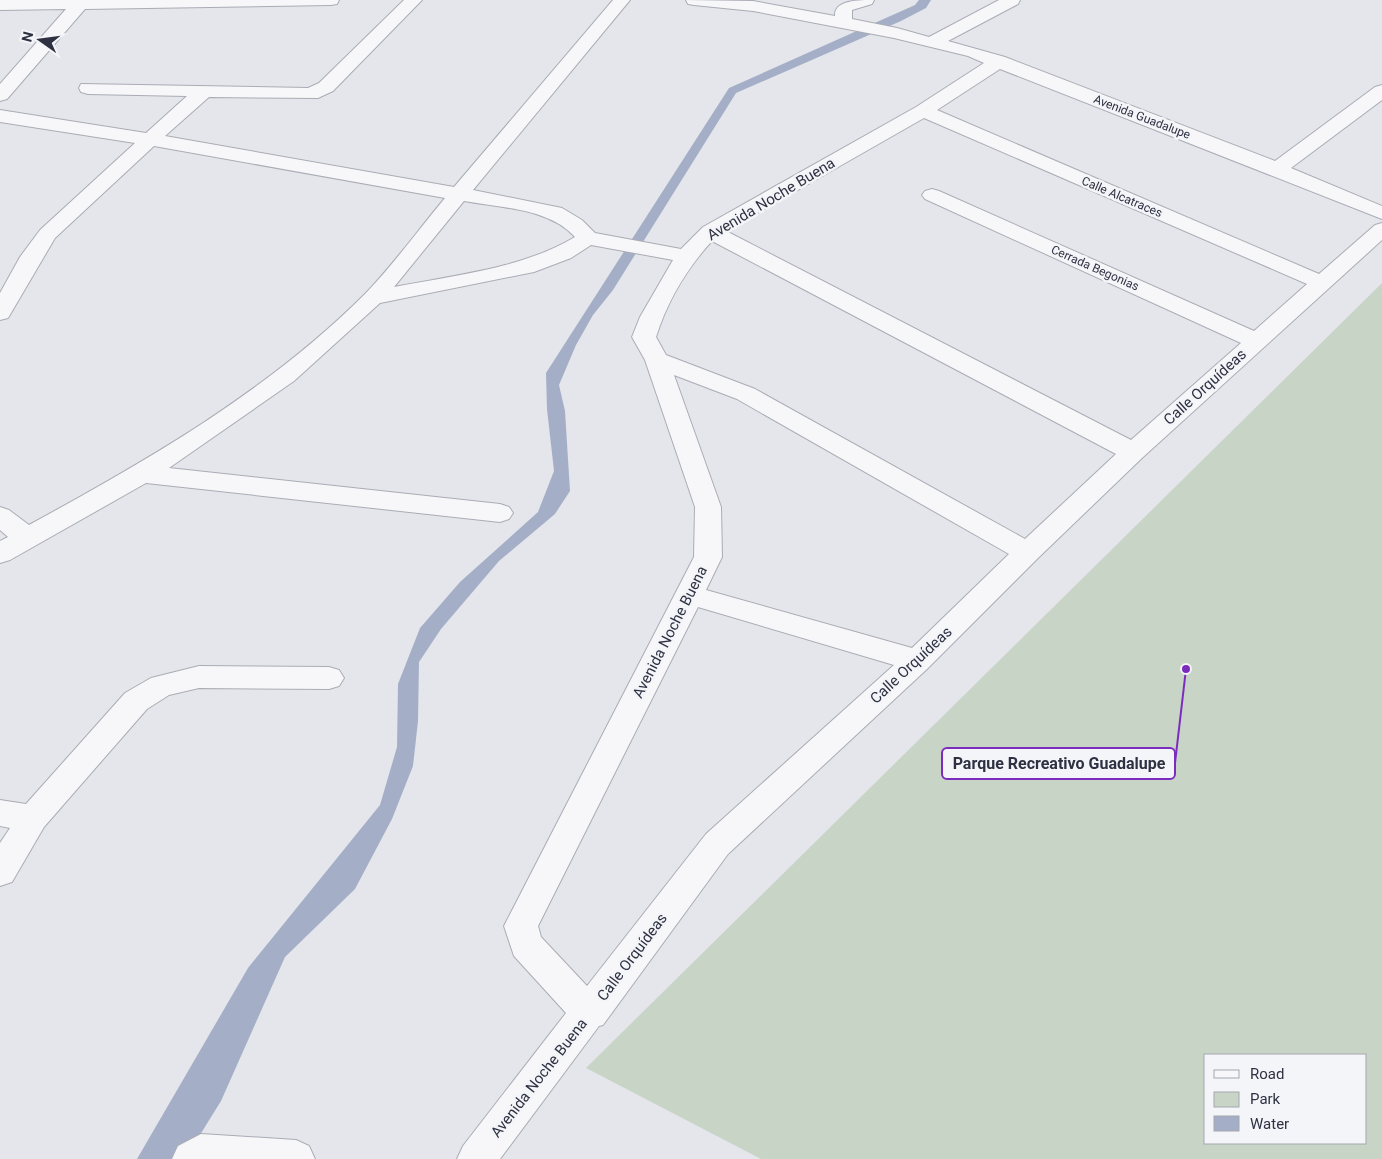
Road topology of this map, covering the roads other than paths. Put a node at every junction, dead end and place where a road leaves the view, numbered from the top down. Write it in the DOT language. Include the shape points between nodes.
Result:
graph roads {
  1 [pos="331,0"];
  2 [pos="414,0"];
  3 [pos="622,0"];
  4 [pos="694,0"];
  5 [pos="815,0"];
  6 [pos="866,0"];
  7 [pos="1012,0"];
  8 [pos="80,4"];
  9 [pos="0,5"];
  10 [pos="836,22"];
  11 [pos="931,43"];
  12 [pos="999,61"];
  13 [pos="88,88"];
  14 [pos="3,89"];
  15 [pos="1382,91"];
  16 [pos="203,92"];
  17 [pos="923,111"];
  18 [pos="0,116"];
  19 [pos="149,139"];
  20 [pos="1277,169"];
  21 [pos="459,194"];
  22 [pos="932,195"];
  23 [pos="1382,213"];
  24 [pos="1382,229"];
  25 [pos="710,232"];
  26 [pos="588,238"];
  27 [pos="686,256"];
  28 [pos="1322,283"];
  29 [pos="372,298"];
  30 [pos="0,313"];
  31 [pos="1258,341"];
  32 [pos="656,360"];
  33 [pos="1133,452"];
  34 [pos="142,474"];
  35 [pos="500,513"];
  36 [pos="0,516"];
  37 [pos="26,536"];
  38 [pos="1027,552"];
  39 [pos="0,553"];
  40 [pos="690,595"];
  41 [pos="917,662"];
  42 [pos="329,678"];
  43 [pos="0,813"];
  44 [pos="33,818"];
  45 [pos="0,872"];
  46 [pos="590,1013"];
  47 [pos="191,1159"];
  48 [pos="296,1159"];
  49 [pos="476,1159"];
  1 -- 8 [label="street"];
  2 -- 16 [label="street" via="320,91 302,94"];
  3 -- 21 [label="street"];
  4 -- 10 [label="street" via="753,6"];
  5 -- 10 [label="street"];
  6 -- 10 [label="street" via="843,7"];
  7 -- 11 [label="street"];
  8 -- 9 [label="street"];
  8 -- 14 [label="street"];
  10 -- 11 [label="street, Avenida Guadalupe"];
  11 -- 12 [label="street, Avenida Guadalupe"];
  12 -- 17 [label="street, Avenida Noche Buena"];
  12 -- 20 [label="street, Avenida Guadalupe"];
  13 -- 16 [label="street"];
  15 -- 20 [label="street"];
  16 -- 19 [label="street"];
  17 -- 25 [label="street, Avenida Noche Buena"];
  17 -- 28 [label="street, Calle Alcatraces"];
  18 -- 19 [label="street"];
  19 -- 21 [label="street"];
  19 -- 30 [label="street" via="47,234"];
  20 -- 23 [label="street, Avenida Guadalupe"];
  21 -- 26 [label="street" via="555,212 576,224"];
  21 -- 29 [label="street"];
  22 -- 31 [label="street, Cerrada Begonias"];
  24 -- 28 [label="street, Calle Orquídeas"];
  25 -- 27 [label="street, Avenida Noche Buena"];
  25 -- 33 [label="street"];
  26 -- 27 [label="street"];
  26 -- 29 [label="street" via="564,253 526,267"];
  27 -- 32 [label="street, Avenida Noche Buena" via="651,317 644,337"];
  28 -- 31 [label="street, Calle Orquídeas"];
  29 -- 34 [label="street" via="286,376"];
  31 -- 33 [label="street, Calle Orquídeas"];
  32 -- 38 [label="street" via="746,394"];
  32 -- 40 [label="street, Avenida Noche Buena" via="708,507 708,557"];
  33 -- 38 [label="street, Calle Orquídeas"];
  34 -- 35 [label="street"];
  34 -- 37 [label="street"];
  36 -- 37 [label="street"];
  37 -- 39 [label="street"];
  38 -- 41 [label="street, Calle Orquídeas"];
  40 -- 41 [label="street"];
  40 -- 46 [label="street, Avenida Noche Buena" via="521,926 526,945"];
  41 -- 46 [label="street, Calle Orquídeas" via="717,844"];
  42 -- 44 [label="street" via="199,677 161,686 136,701"];
  43 -- 44 [label="street"];
  44 -- 45 [label="street"];
  46 -- 49 [label="street, Avenida Noche Buena"];
  47 -- 48 [label="street" via="201,1153"];
}
